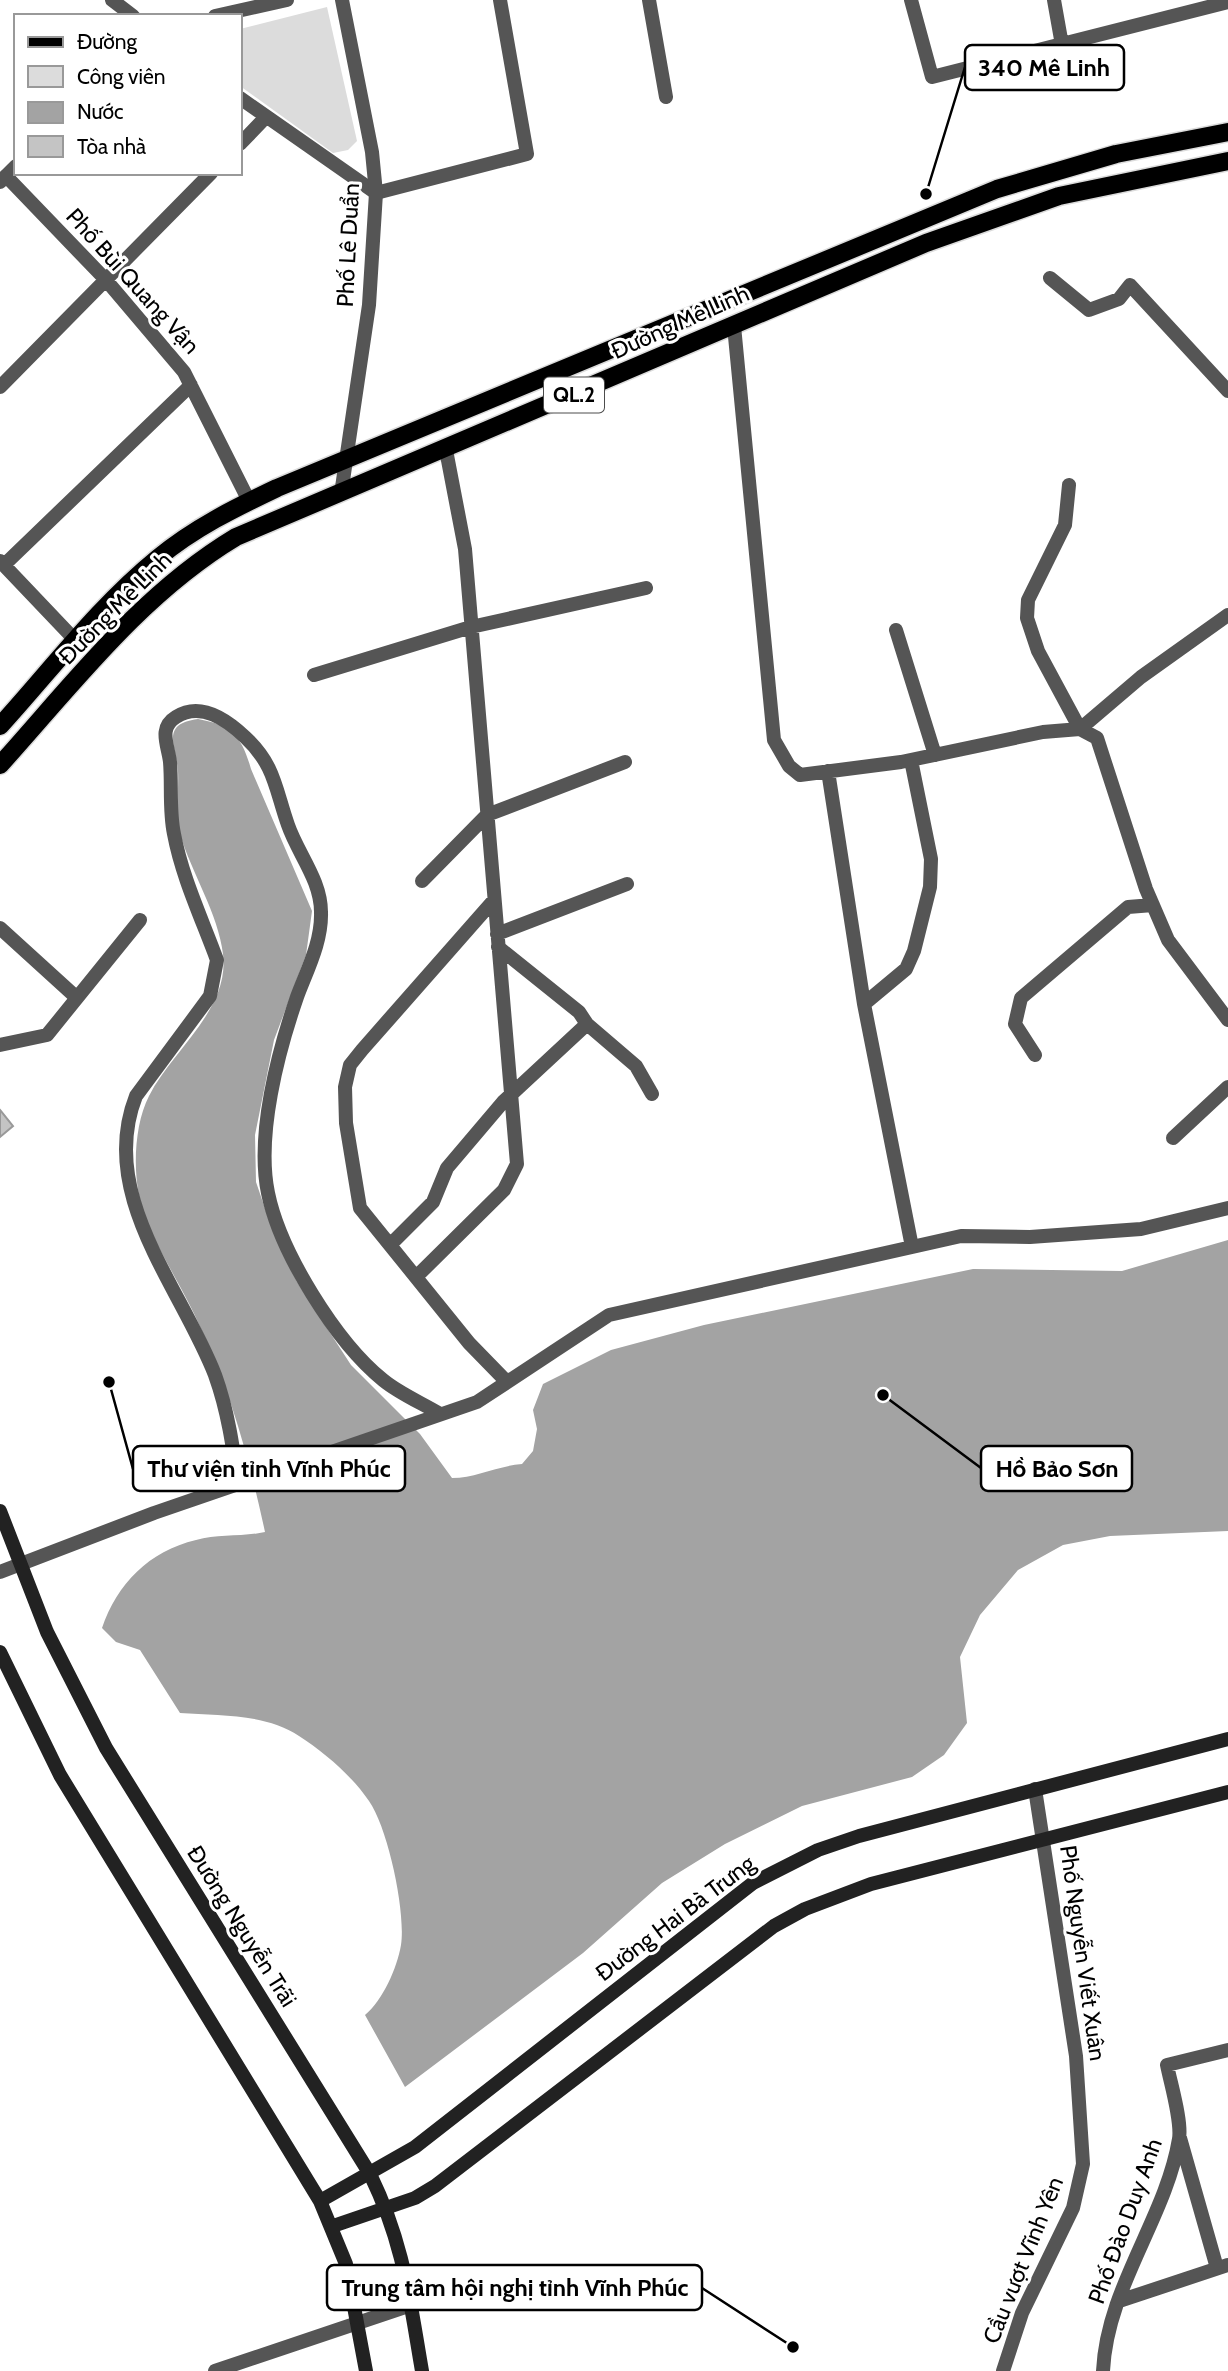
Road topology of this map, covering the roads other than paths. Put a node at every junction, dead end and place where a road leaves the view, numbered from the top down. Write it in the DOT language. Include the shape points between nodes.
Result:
graph roads {
  1 [pos="112,0"];
  2 [pos="287,0"];
  3 [pos="342,0"];
  4 [pos="500,0"];
  5 [pos="649,0"];
  6 [pos="911,0"];
  7 [pos="1054,0"];
  8 [pos="1228,2"];
  9 [pos="131,10"];
  10 [pos="224,14"];
  11 [pos="1062,45"];
  12 [pos="666,97"];
  13 [pos="242,100"];
  14 [pos="265,118"];
  15 [pos="1228,132"];
  16 [pos="242,142"];
  17 [pos="1228,161"];
  18 [pos="7,175"];
  19 [pos="209,175"];
  20 [pos="376,193"];
  21 [pos="1050,278"];
  22 [pos="106,280"];
  23 [pos="734,326"];
  24 [pos="191,385"];
  25 [pos="0,387"];
  26 [pos="1228,391"];
  27 [pos="446,450"];
  28 [pos="347,460"];
  29 [pos="1069,485"];
  30 [pos="341,494"];
  31 [pos="249,501"];
  32 [pos="2,563"];
  33 [pos="646,588"];
  34 [pos="1228,615"];
  35 [pos="471,627"];
  36 [pos="897,629"];
  37 [pos="76,641"];
  38 [pos="314,675"];
  39 [pos="0,726"];
  40 [pos="1080,729"];
  41 [pos="935,755"];
  42 [pos="911,760"];
  43 [pos="625,762"];
  44 [pos="0,765"];
  45 [pos="828,771"];
  46 [pos="487,815"];
  47 [pos="422,881"];
  48 [pos="627,884"];
  49 [pos="494,900"];
  50 [pos="1153,905"];
  51 [pos="140,920"];
  52 [pos="0,928"];
  53 [pos="498,940"];
  54 [pos="77,998"];
  55 [pos="864,1004"];
  56 [pos="1228,1020"];
  57 [pos="587,1024"];
  58 [pos="0,1045"];
  59 [pos="1035,1055"];
  60 [pos="1228,1087"];
  61 [pos="513,1092"];
  62 [pos="652,1094"];
  63 [pos="1173,1138"];
  64 [pos="1228,1208"];
  65 [pos="390,1245"];
  66 [pos="912,1247"];
  67 [pos="416,1278"];
  68 [pos="507,1382"];
  69 [pos="435,1416"];
  70 [pos="242,1483"];
  71 [pos="0,1511"];
  72 [pos="20,1565"];
  73 [pos="0,1572"];
  74 [pos="0,1652"];
  75 [pos="1228,1739"];
  76 [pos="1035,1789"];
  77 [pos="1228,1792"];
  78 [pos="1045,1841"];
  79 [pos="1228,2050"];
  80 [pos="1082,2124"];
  81 [pos="1180,2136"];
  82 [pos="370,2174"];
  83 [pos="320,2201"];
  84 [pos="386,2208"];
  85 [pos="333,2226"];
  86 [pos="1223,2267"];
  87 [pos="1119,2301"];
  88 [pos="411,2305"];
  89 [pos="357,2321"];
  90 [pos="215,2371"];
  91 [pos="366,2371"];
  92 [pos="422,2371"];
  93 [pos="1003,2371"];
  94 [pos="1103,2371"];
  1 -- 9 [label="street"];
  2 -- 10 [label="street"];
  3 -- 20 [label="street, Phố Lê Duẩn"];
  4 -- 20 [label="street" via="527,154"];
  5 -- 12 [label="street"];
  6 -- 11 [label="street" via="932,77"];
  7 -- 11 [label="street"];
  8 -- 11 [label="street"];
  13 -- 14 [label="street"];
  14 -- 16 [label="street"];
  14 -- 20 [label="street"];
  15 -- 28 [label="main road, Đường Mê Linh / QL.2" via="1116,154 997,189"];
  17 -- 23 [label="main road, Đường Mê Linh / QL.2" via="1093,187 1016,210 926,243"];
  18 -- 22 [label="street, Phố Bùi Quang Vận"];
  19 -- 22 [label="street"];
  20 -- 28 [label="street, Phố Lê Duẩn" via="369,305"];
  21 -- 26 [label="street" via="1090,310 1119,299 1129,285"];
  22 -- 24 [label="street, Phố Bùi Quang Vận"];
  22 -- 25 [label="street"];
  23 -- 27 [label="main road, Đường Mê Linh / QL.2"];
  23 -- 45 [label="street" via="774,740 800,775"];
  24 -- 31 [label="street, Phố Bùi Quang Vận"];
  24 -- 32 [label="street"];
  27 -- 30 [label="main road, Đường Mê Linh / QL.2"];
  27 -- 35 [label="street" via="465,549"];
  28 -- 30 [label="street, Phố Lê Duẩn"];
  28 -- 31 [label="main road, Đường Mê Linh / QL.2"];
  29 -- 40 [label="street" via="1065,525 1028,600 1027,618 1038,651"];
  30 -- 44 [label="main road, Đường Mê Linh / QL.2" via="236,537 168,584"];
  31 -- 37 [label="main road, Đường Mê Linh / QL.2" via="192,532 157,559"];
  32 -- 37 [label="street"];
  33 -- 35 [label="street"];
  34 -- 40 [label="street"];
  35 -- 38 [label="street"];
  35 -- 46 [label="street"];
  36 -- 41 [label="street"];
  37 -- 39 [label="main road, Đường Mê Linh / QL.2"];
  40 -- 41 [label="street" via="1042,732"];
  40 -- 50 [label="street" via="1097,738"];
  41 -- 42 [label="street"];
  42 -- 45 [label="street"];
  42 -- 55 [label="street" via="931,859 930,887 906,969"];
  43 -- 46 [label="street"];
  45 -- 55 [label="street"];
  46 -- 47 [label="street"];
  46 -- 49 [label="street"];
  48 -- 53 [label="street"];
  49 -- 53 [label="street"];
  49 -- 65 [label="street" via="348,1071 346,1123 360,1208"];
  50 -- 56 [label="street" via="1168,940"];
  50 -- 59 [label="street" via="1128,907 1021,998 1015,1024"];
  51 -- 54 [label="street"];
  52 -- 54 [label="street"];
  53 -- 57 [label="street"];
  53 -- 61 [label="street"];
  54 -- 58 [label="street" via="47,1035"];
  55 -- 66 [label="street"];
  57 -- 61 [label="street"];
  57 -- 62 [label="street" via="636,1066"];
  60 -- 63 [label="street"];
  61 -- 65 [label="street" via="447,1168 433,1202"];
  61 -- 67 [label="street" via="517,1164 505,1190"];
  64 -- 66 [label="street" via="1141,1229 1030,1237 961,1236"];
  65 -- 67 [label="street"];
  66 -- 68 [label="street" via="609,1315"];
  67 -- 68 [label="street"];
  68 -- 69 [label="street" via="477,1402"];
  69 -- 70 [label="street"];
  69 -- 70 [label="street" via="384,1381 339,1331 299,1271 272,1210 265,1169 270,1110 290,1019 319,934 320,899 264,757 220,717 187,712 169,723 165,732 173,830 217,960 215,981 210,996 136,1096 128,1116 128,1182 136,1211 214,1374"];
  70 -- 72 [label="street"];
  71 -- 72 [label="main road, Đường Nguyễn Trãi"];
  72 -- 73 [label="street"];
  72 -- 82 [label="main road, Đường Nguyễn Trãi" via="47,1632 106,1748"];
  74 -- 83 [label="main road" via="60,1775"];
  75 -- 76 [label="main road, Đường Hai Bà Trưng"];
  76 -- 78 [label="street, Phố Nguyễn Viết Xuân"];
  76 -- 82 [label="main road, Đường Hai Bà Trưng" via="829,1846 753,1883 425,2140"];
  77 -- 78 [label="main road"];
  78 -- 80 [label="street, Phố Nguyễn Viết Xuân"];
  78 -- 84 [label="main road" via="871,1884 774,1926 447,2178 415,2198"];
  79 -- 81 [label="street, Phố Đào Duy Anh" via="1167,2065"];
  80 -- 93 [label="street, Cầu vượt Vĩnh Yên" via="1079,2193 1022,2313"];
  81 -- 86 [label="street"];
  81 -- 87 [label="street, Phố Đào Duy Anh" via="1164,2191 1129,2266"];
  82 -- 83 [label="main road, Đường Hai Bà Trưng"];
  82 -- 84 [label="main road, Đường Nguyễn Trãi"];
  83 -- 85 [label="main road"];
  84 -- 85 [label="main road"];
  84 -- 88 [label="main road, Đường Nguyễn Trãi" via="405,2266"];
  85 -- 89 [label="main road"];
  86 -- 87 [label="street"];
  87 -- 94 [label="street, Phố Đào Duy Anh"];
  88 -- 89 [label="street"];
  88 -- 92 [label="main road, Đường Nguyễn Trãi"];
  89 -- 90 [label="street"];
  89 -- 91 [label="main road"];
}
